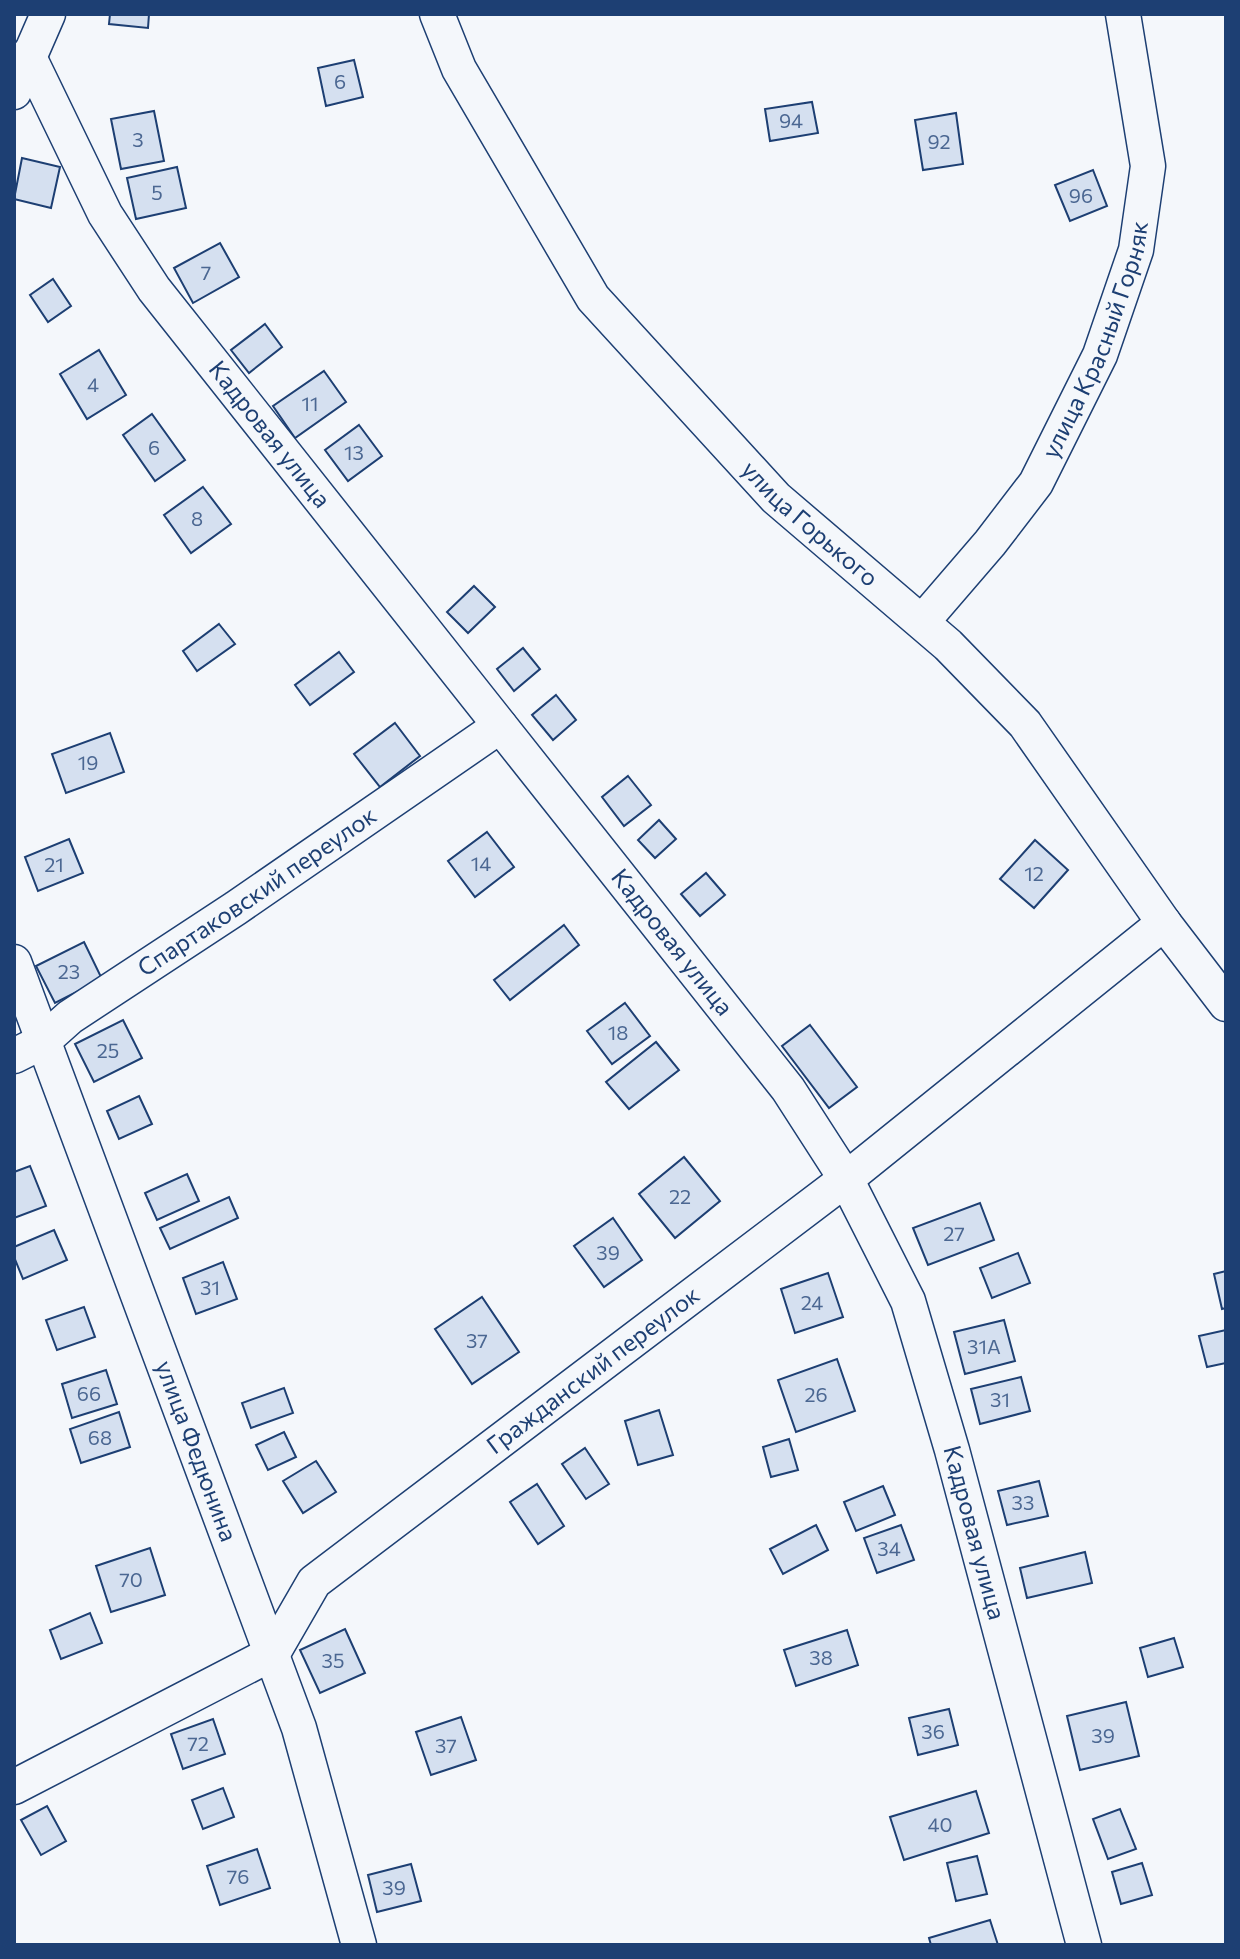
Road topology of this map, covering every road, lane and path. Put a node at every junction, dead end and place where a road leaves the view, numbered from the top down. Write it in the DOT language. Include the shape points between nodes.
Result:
graph roads {
  1 [pos="48,14"];
  2 [pos="437,14"];
  3 [pos="1123,14"];
  4 [pos="28,55"];
  5 [pos="14,92"];
  6 [pos="922,622"];
  7 [pos="500,726"];
  8 [pos="1164,923"];
  9 [pos="14,962"];
  10 [pos="1226,1004"];
  11 [pos="28,1049"];
  12 [pos="846,1179"];
  13 [pos="273,1653"];
  14 [pos="14,1787"];
  15 [pos="359,1945"];
  16 [pos="1084,1945"];
  1 -- 4 [label="street"];
  2 -- 6 [label="street, улица Горького" via="459,69 593,298 776,498"];
  3 -- 6 [label="street, улица Красный Горняк" via="1148,166 1136,250 1100,355 1036,483"];
  4 -- 5 [label="street"];
  4 -- 7 [label="street, Кадровая улица" via="105,214 154,289"];
  6 -- 8 [label="street, улица Горького" via="1025,724"];
  7 -- 11 [label="street, Спартаковский переулок"];
  7 -- 12 [label="street, Кадровая улица" via="788,1089"];
  8 -- 10 [label="street, улица Горького"];
  8 -- 12 [label="street, Гражданский переулок"];
  9 -- 11 [label="street, улица Федюнина"];
  11 -- 13 [label="street, улица Федюнина"];
  12 -- 13 [label="street, Гражданский переулок" via="314,1582"];
  12 -- 16 [label="street, Кадровая улица" via="908,1301"];
  13 -- 14 [label="street"];
  13 -- 15 [label="street, улица Федюнина"];
}
